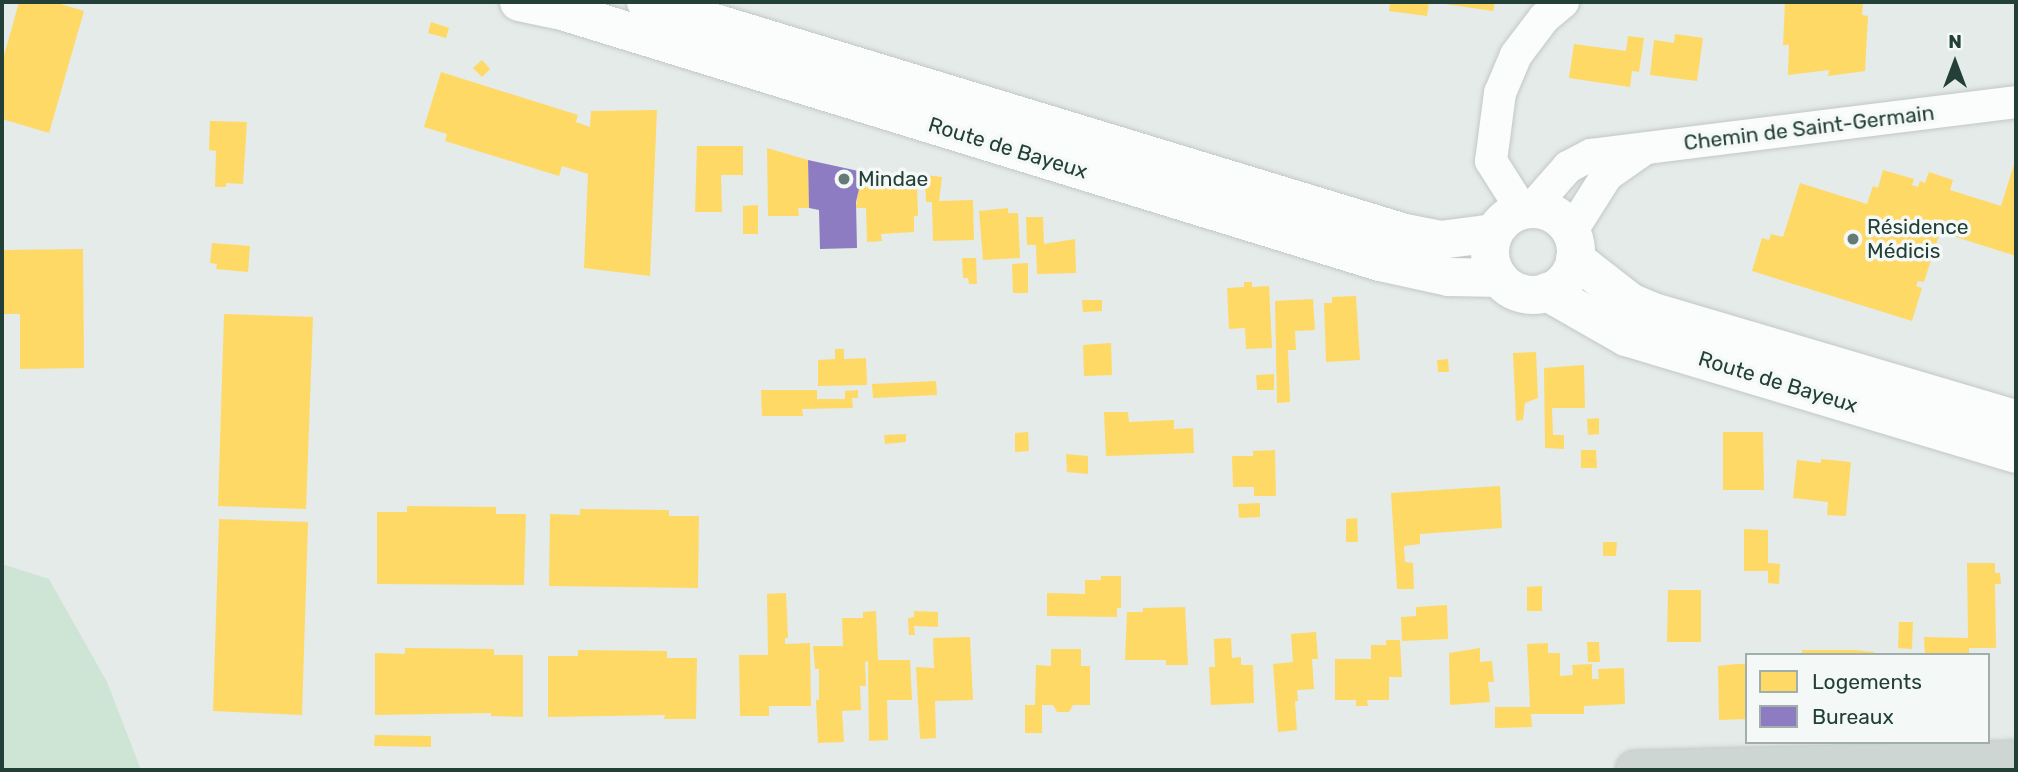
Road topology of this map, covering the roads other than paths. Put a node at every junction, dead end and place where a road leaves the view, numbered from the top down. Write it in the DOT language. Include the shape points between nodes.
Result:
graph roads {
  1 [pos="519,2"];
  2 [pos="646,2"];
  3 [pos="1563,2"];
  4 [pos="2016,102"];
  5 [pos="1644,149"];
  6 [pos="1516,217"];
  7 [pos="1573,246"];
  8 [pos="1499,278"];
  9 [pos="1547,292"];
  10 [pos="2016,419"];
  11 [pos="2016,454"];
  12 [pos="2016,760"];
  13 [pos="1635,770"];
  1 -- 8 [label="main road, Route de Bayeux" via="562,10 1380,262 1449,277"];
  2 -- 6 [label="main road, Route de Bayeux" via="1405,233 1440,240"];
  3 -- 6 [label="street" via="1544,18 1516,55 1500,93 1491,161"];
  4 -- 5 [label="street, Chemin de Saint-Germain"];
  5 -- 6 [label="street, Chemin de Saint-Germain" via="1591,155 1568,167"];
  5 -- 7 [label="street, Chemin de Saint-Germain" via="1607,175"];
  6 -- 7 [label="main road" via="1555,215"];
  6 -- 8 [label="main road" via="1489,257"];
  7 -- 9 [label="main road" via="1566,280"];
  7 -- 10 [label="main road, Route de Bayeux" via="1630,302 1654,313"];
  8 -- 9 [label="main road" via="1526,295"];
  9 -- 11 [label="main road, Route de Bayeux" via="1626,337"];
  12 -- 13 [label="main road"];
}
